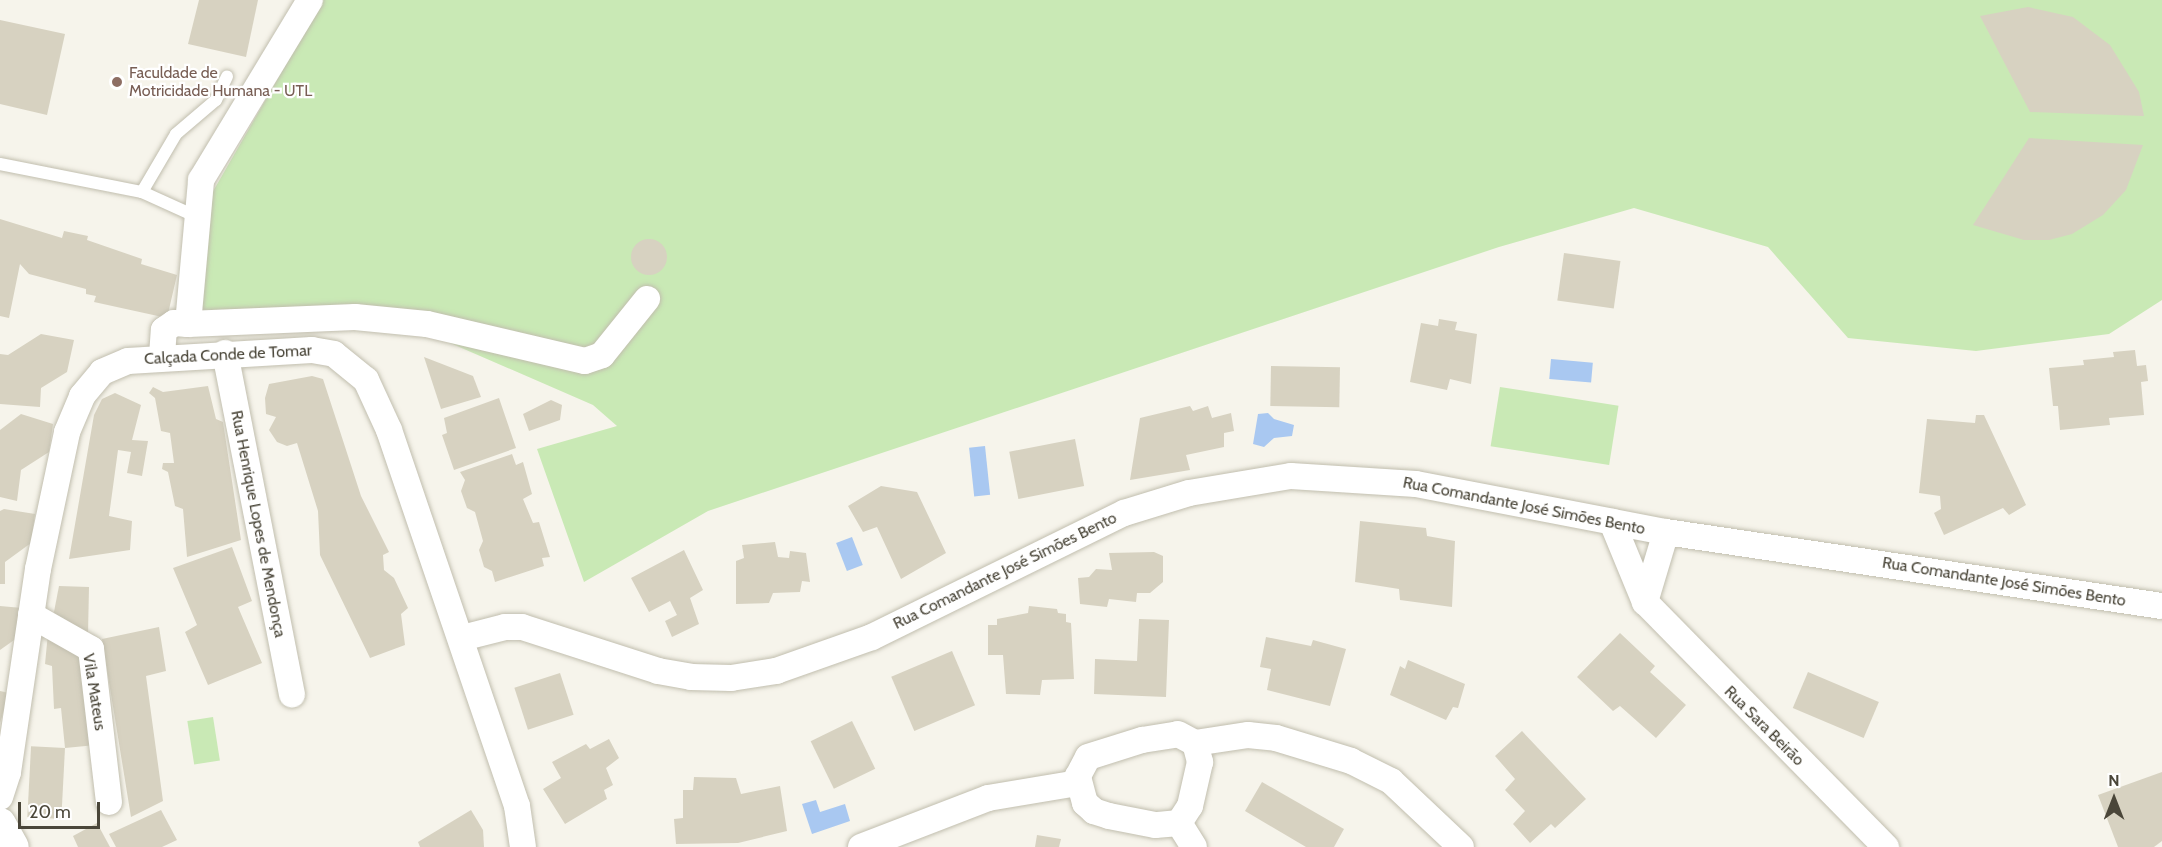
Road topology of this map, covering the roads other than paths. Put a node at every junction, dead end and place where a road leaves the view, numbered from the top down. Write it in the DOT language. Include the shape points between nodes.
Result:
graph roads {
  1 [pos="310,0"];
  2 [pos="227,76"];
  3 [pos="0,164"];
  4 [pos="142,192"];
  5 [pos="197,217"];
  6 [pos="647,299"];
  7 [pos="188,324"];
  8 [pos="225,353"];
  9 [pos="162,357"];
  10 [pos="1612,522"];
  11 [pos="1666,532"];
  12 [pos="1645,602"];
  13 [pos="2162,606"];
  14 [pos="31,615"];
  15 [pos="462,638"];
  16 [pos="292,694"];
  17 [pos="1195,743"];
  18 [pos="1078,783"];
  19 [pos="0,797"];
  20 [pos="109,802"];
  21 [pos="1179,823"];
  22 [pos="0,824"];
  23 [pos="525,845"];
  24 [pos="13,847"];
  25 [pos="861,847"];
  26 [pos="1194,847"];
  27 [pos="1461,847"];
  28 [pos="1886,847"];
  1 -- 5 [label="street" via="201,180"];
  2 -- 4 [label="lane" via="216,100 176,134"];
  3 -- 4 [label="lane"];
  4 -- 5 [label="lane"];
  5 -- 7 [label="street"];
  6 -- 7 [label="street" via="602,355 585,361 427,324 355,317"];
  7 -- 9 [label="street" via="174,323 164,330"];
  8 -- 9 [label="street, Calçada Conde de Tomar"];
  8 -- 15 [label="street, Calçada Conde de Tomar" via="312,350 334,354 366,380 392,439"];
  8 -- 16 [label="street, Rua Henrique Lopes de Mendonça"];
  9 -- 14 [label="street, Calçada Conde de Tomar" via="129,361 102,372 74,408"];
  10 -- 11 [label="street, Rua Comandante José Simões Bento"];
  10 -- 12 [label="street, Rua Sara Beirão"];
  10 -- 15 [label="street, Rua Comandante José Simões Bento" via="1416,484 1292,476 1189,493 1124,513 872,637 776,671 731,678 669,673 522,627 505,627"];
  11 -- 12 [label="street"];
  11 -- 13 [label="street, Rua Comandante José Simões Bento"];
  12 -- 28 [label="street, Rua Sara Beirão"];
  14 -- 19 [label="street, Calçada Conde de Tomar" via="8,772"];
  14 -- 20 [label="street, Vila Mateus" via="91,649"];
  15 -- 23 [label="street, Calçada Conde de Tomar" via="518,806"];
  17 -- 18 [label="street" via="1178,734 1102,750 1081,766"];
  17 -- 21 [label="street" via="1199,773 1190,806"];
  17 -- 27 [label="street" via="1248,735 1276,738 1352,761 1391,781"];
  18 -- 21 [label="street" via="1085,803 1094,811 1155,825"];
  18 -- 25 [label="street" via="988,798"];
  21 -- 26 [label="street"];
  22 -- 24 [label="street"];
}
